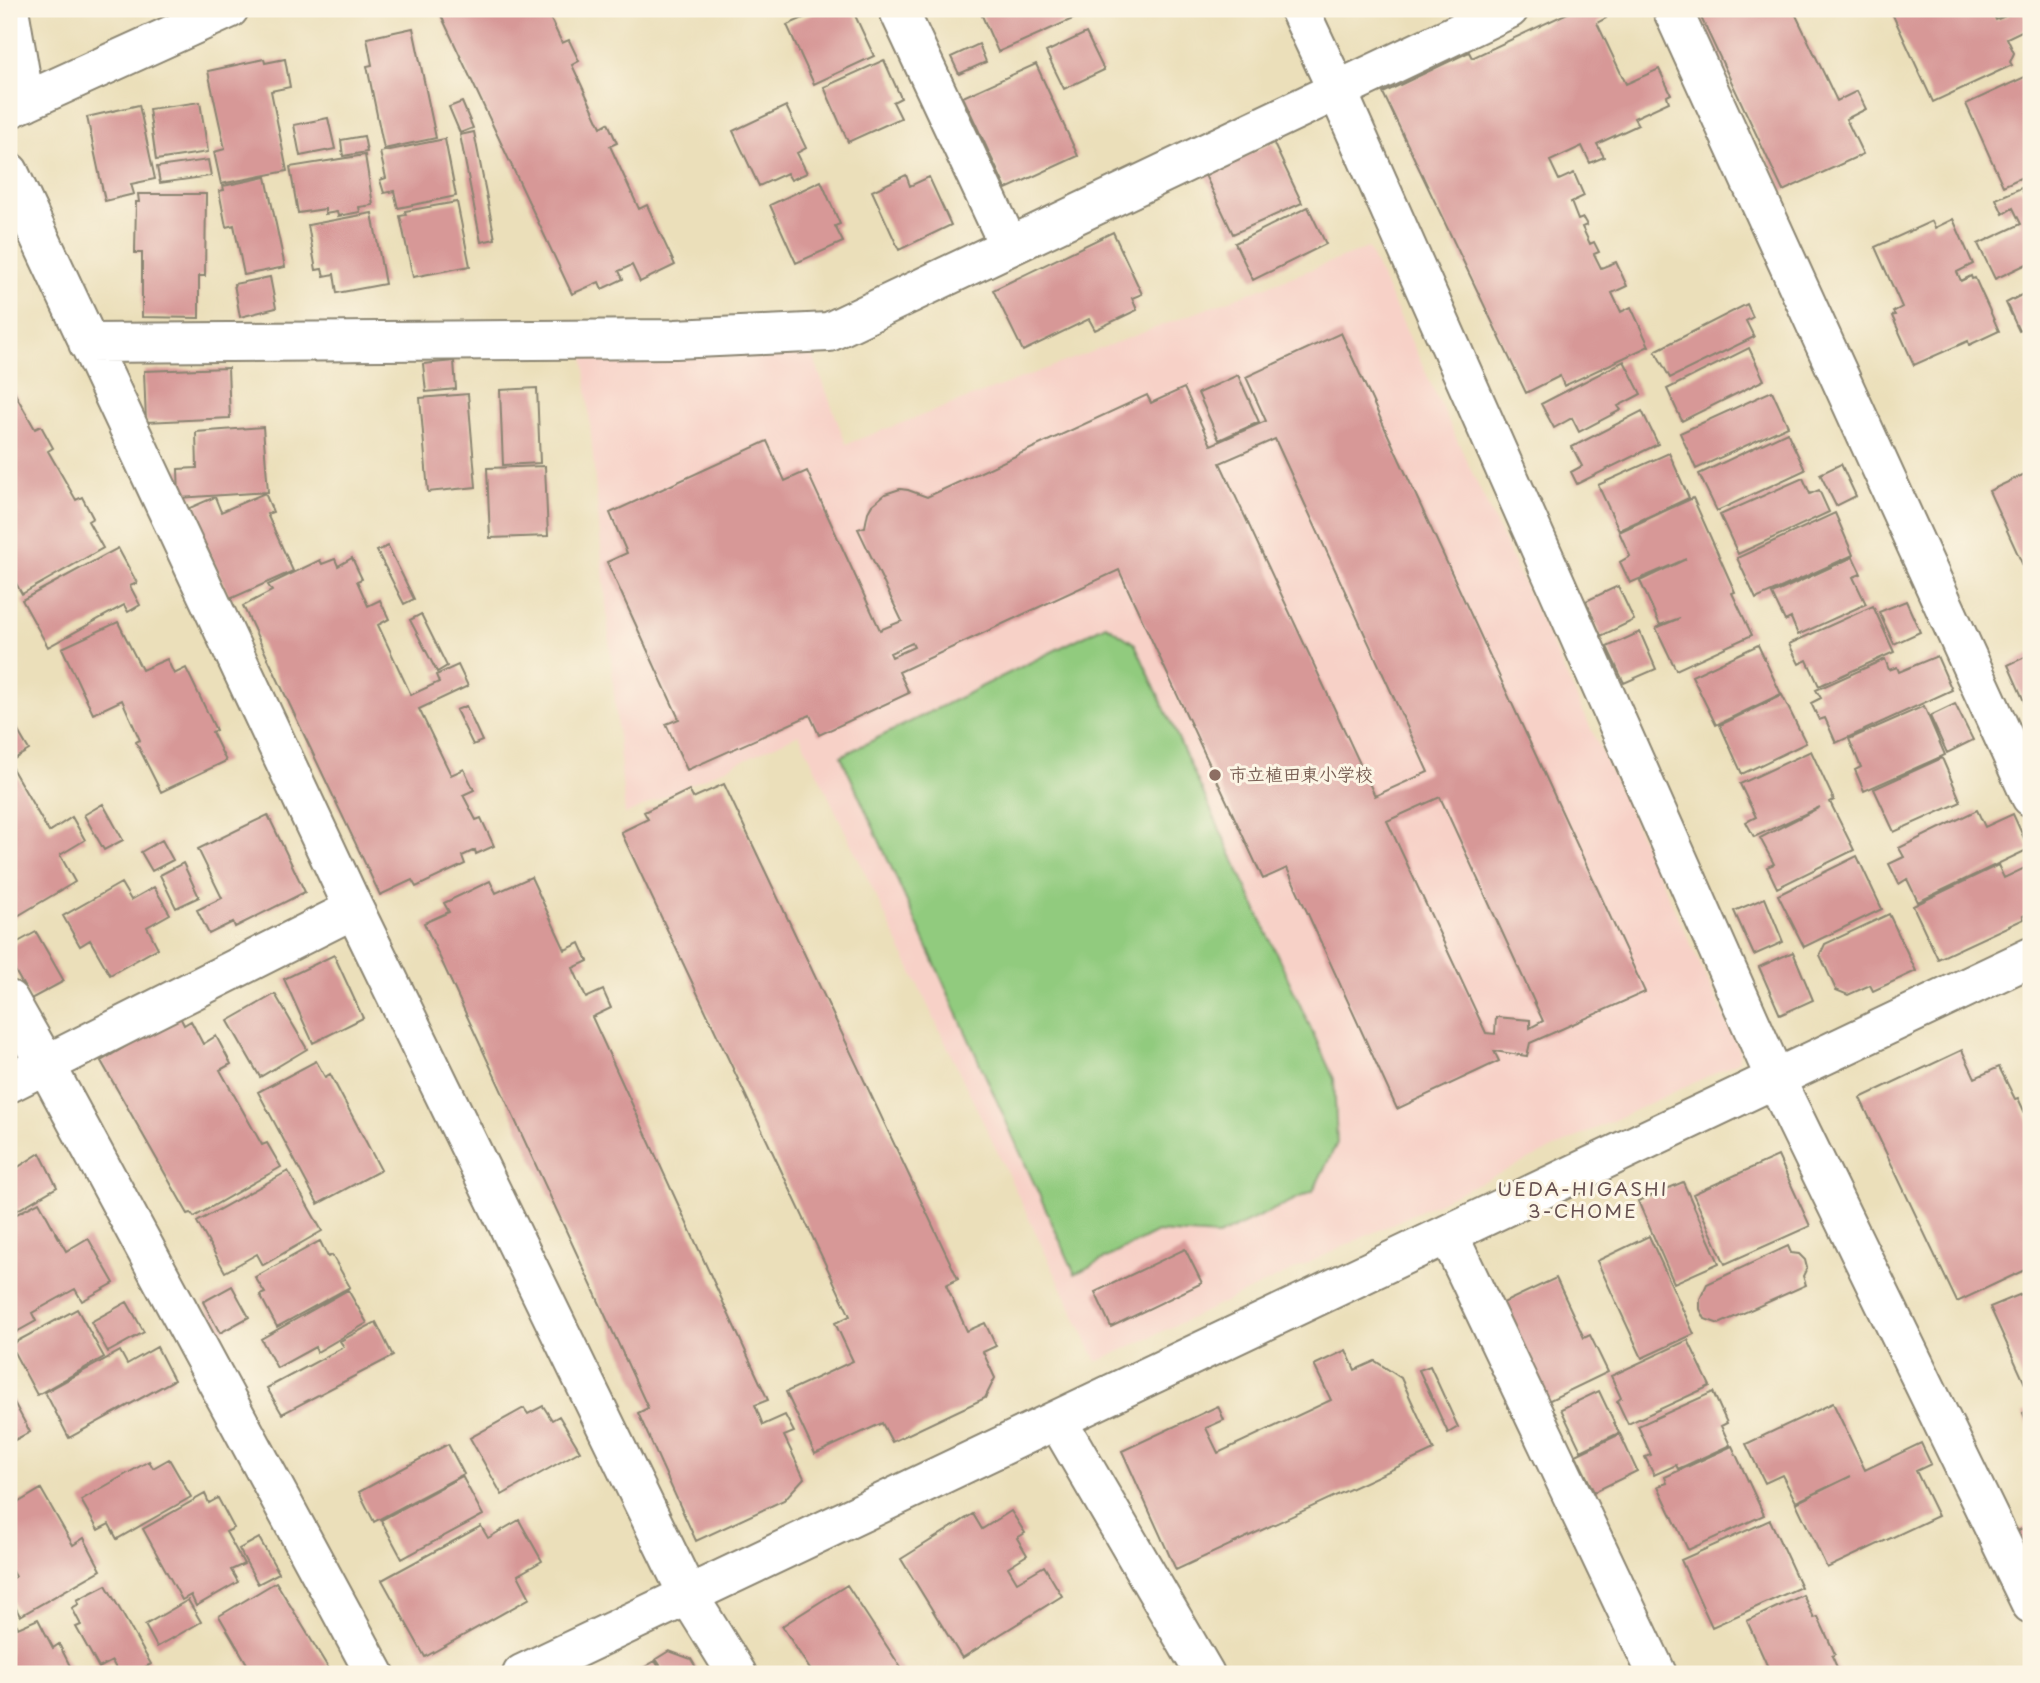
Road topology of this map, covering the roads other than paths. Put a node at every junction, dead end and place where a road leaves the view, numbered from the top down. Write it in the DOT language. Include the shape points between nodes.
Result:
graph roads {
  1 [pos="9,9"];
  2 [pos="229,9"];
  3 [pos="898,9"];
  4 [pos="1299,9"];
  5 [pos="1509,9"];
  6 [pos="1672,9"];
  7 [pos="1337,90"];
  8 [pos="17,105"];
  9 [pos="9,172"];
  10 [pos="1009,246"];
  11 [pos="88,343"];
  12 [pos="2031,797"];
  13 [pos="354,909"];
  14 [pos="2031,957"];
  15 [pos="9,1000"];
  16 [pos="46,1065"];
  17 [pos="1775,1079"];
  18 [pos="9,1083"];
  19 [pos="1448,1234"];
  20 [pos="1057,1420"];
  21 [pos="688,1595"];
  22 [pos="2031,1604"];
  23 [pos="375,1674"];
  24 [pos="522,1674"];
  25 [pos="737,1674"];
  26 [pos="1205,1674"];
  27 [pos="1657,1674"];
  1 -- 8 [label="street"];
  2 -- 8 [label="street"];
  3 -- 10 [label="street"];
  4 -- 7 [label="street"];
  5 -- 7 [label="street"];
  6 -- 12 [label="street"];
  7 -- 10 [label="street"];
  7 -- 17 [label="street"];
  9 -- 11 [label="street"];
  10 -- 11 [label="street" via="830,332 675,339"];
  11 -- 13 [label="street"];
  13 -- 16 [label="street"];
  13 -- 21 [label="street"];
  14 -- 17 [label="street"];
  15 -- 16 [label="street"];
  16 -- 18 [label="street"];
  16 -- 23 [label="street"];
  17 -- 19 [label="street"];
  17 -- 22 [label="street"];
  19 -- 20 [label="street"];
  19 -- 27 [label="street"];
  20 -- 21 [label="street"];
  20 -- 26 [label="street"];
  21 -- 24 [label="street"];
  21 -- 25 [label="street"];
}
